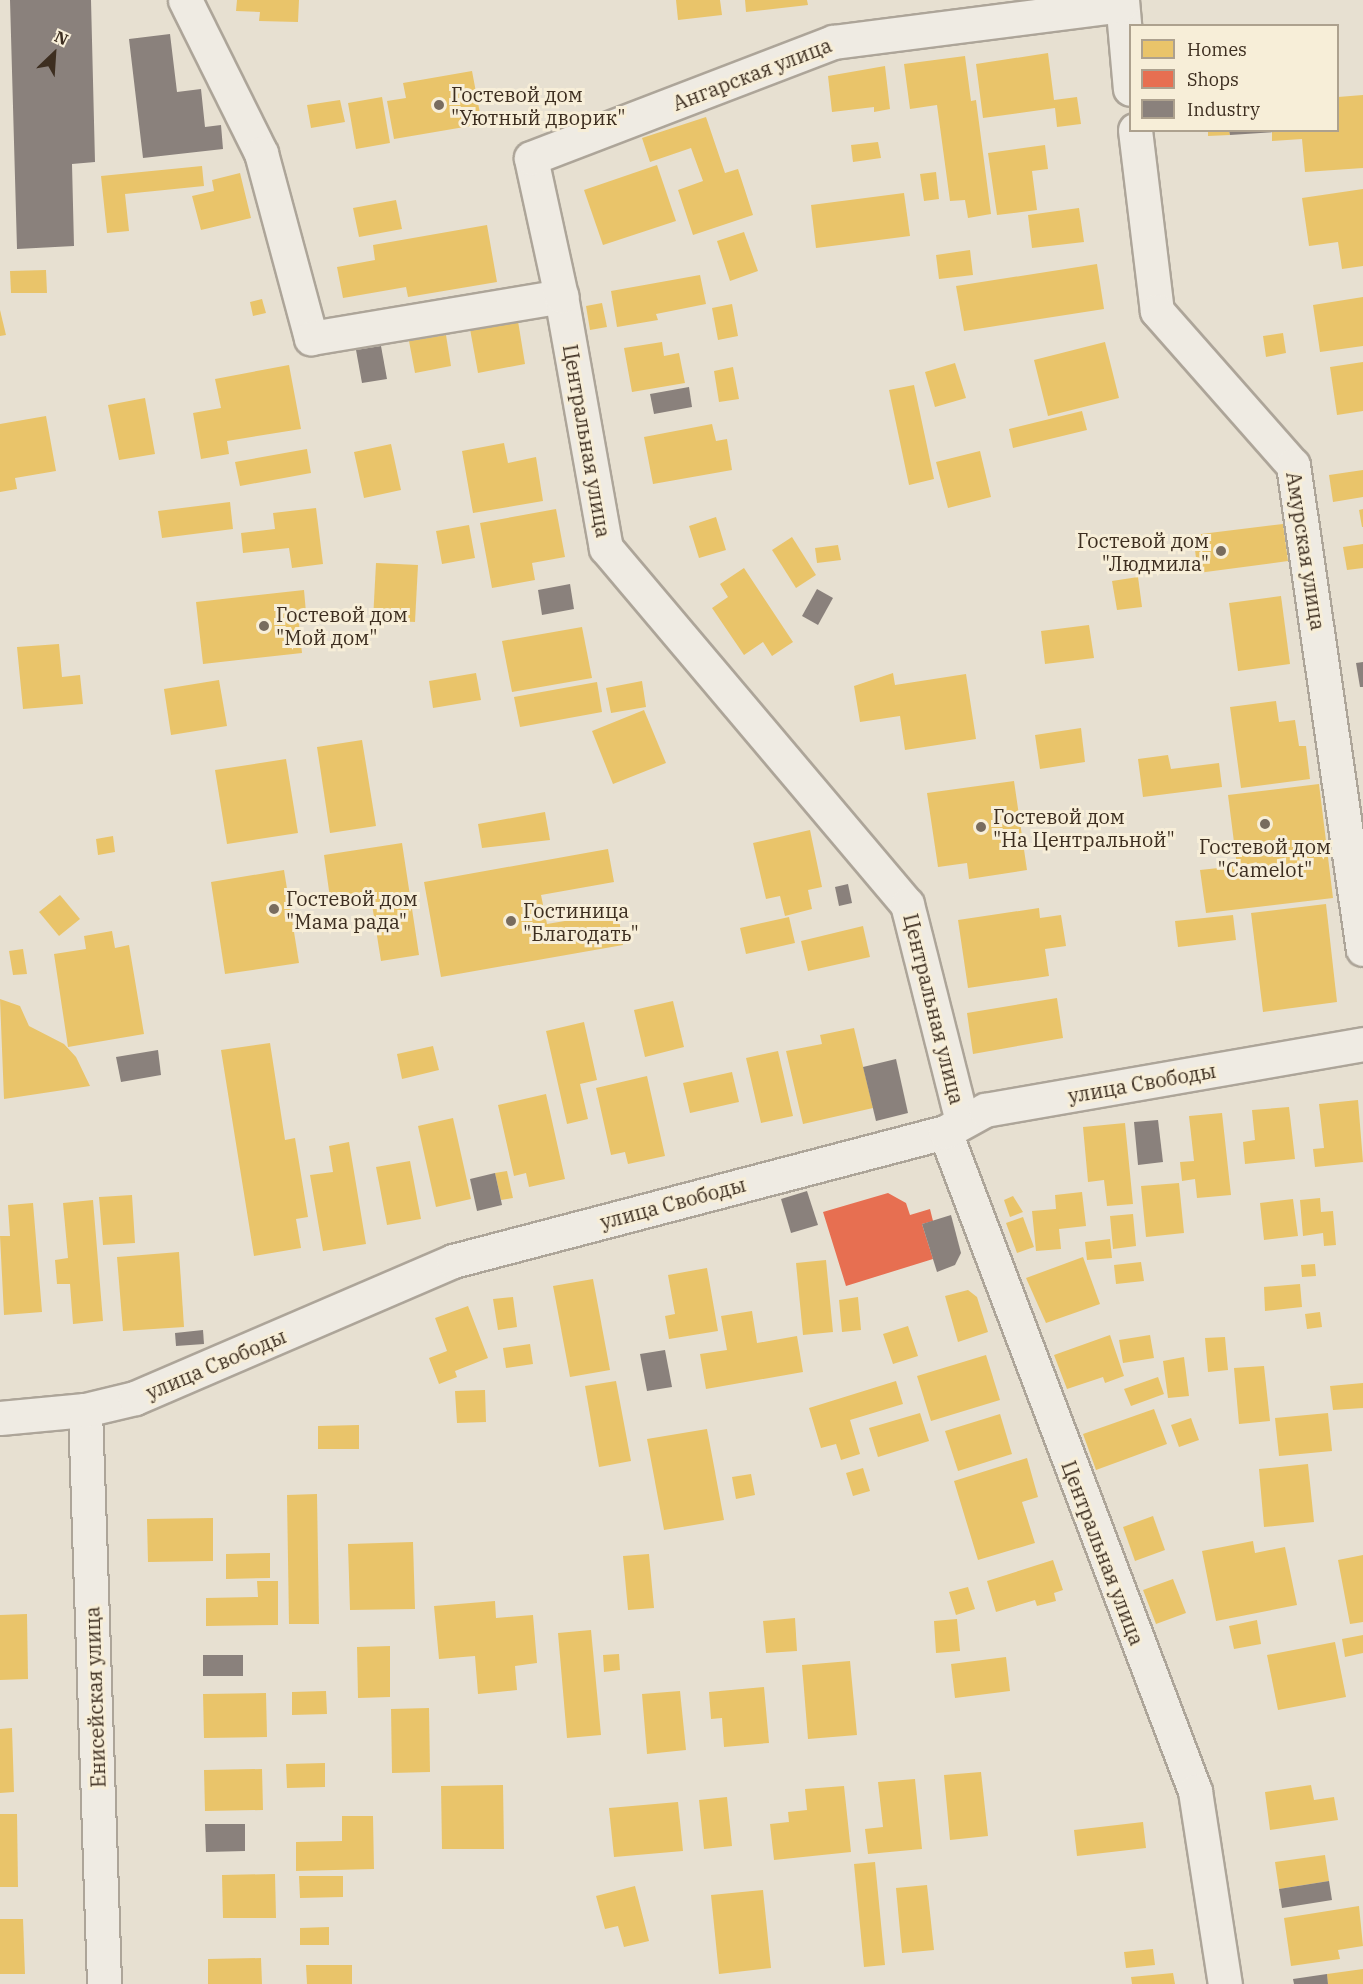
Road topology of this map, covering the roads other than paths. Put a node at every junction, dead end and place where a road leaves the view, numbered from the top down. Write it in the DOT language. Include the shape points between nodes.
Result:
graph roads {
  1 [pos="185,0"];
  2 [pos="1121,2"];
  3 [pos="1129,72"];
  4 [pos="1136,132"];
  5 [pos="561,296"];
  6 [pos="1363,949"];
  7 [pos="1363,1044"];
  8 [pos="953,1126"];
  9 [pos="85,1410"];
  10 [pos="0,1418"];
  11 [pos="104,1984"];
  12 [pos="1225,1984"];
  1 -- 5 [label="street" via="261,153 311,338"];
  2 -- 3 [label="street"];
  2 -- 5 [label="street, Ангарская улица" via="833,42 531,158"];
  4 -- 6 [label="street, Амурская улица" via="1157,311 1293,465"];
  5 -- 8 [label="street, Центральная улица" via="606,548 907,904"];
  7 -- 8 [label="street, улица Свободы" via="985,1110"];
  8 -- 9 [label="street, улица Свободы" via="453,1261 168,1387"];
  8 -- 12 [label="street, Центральная улица" via="1195,1791"];
  9 -- 10 [label="street, улица Свободы"];
  9 -- 11 [label="street, Енисейская улица"];
}
